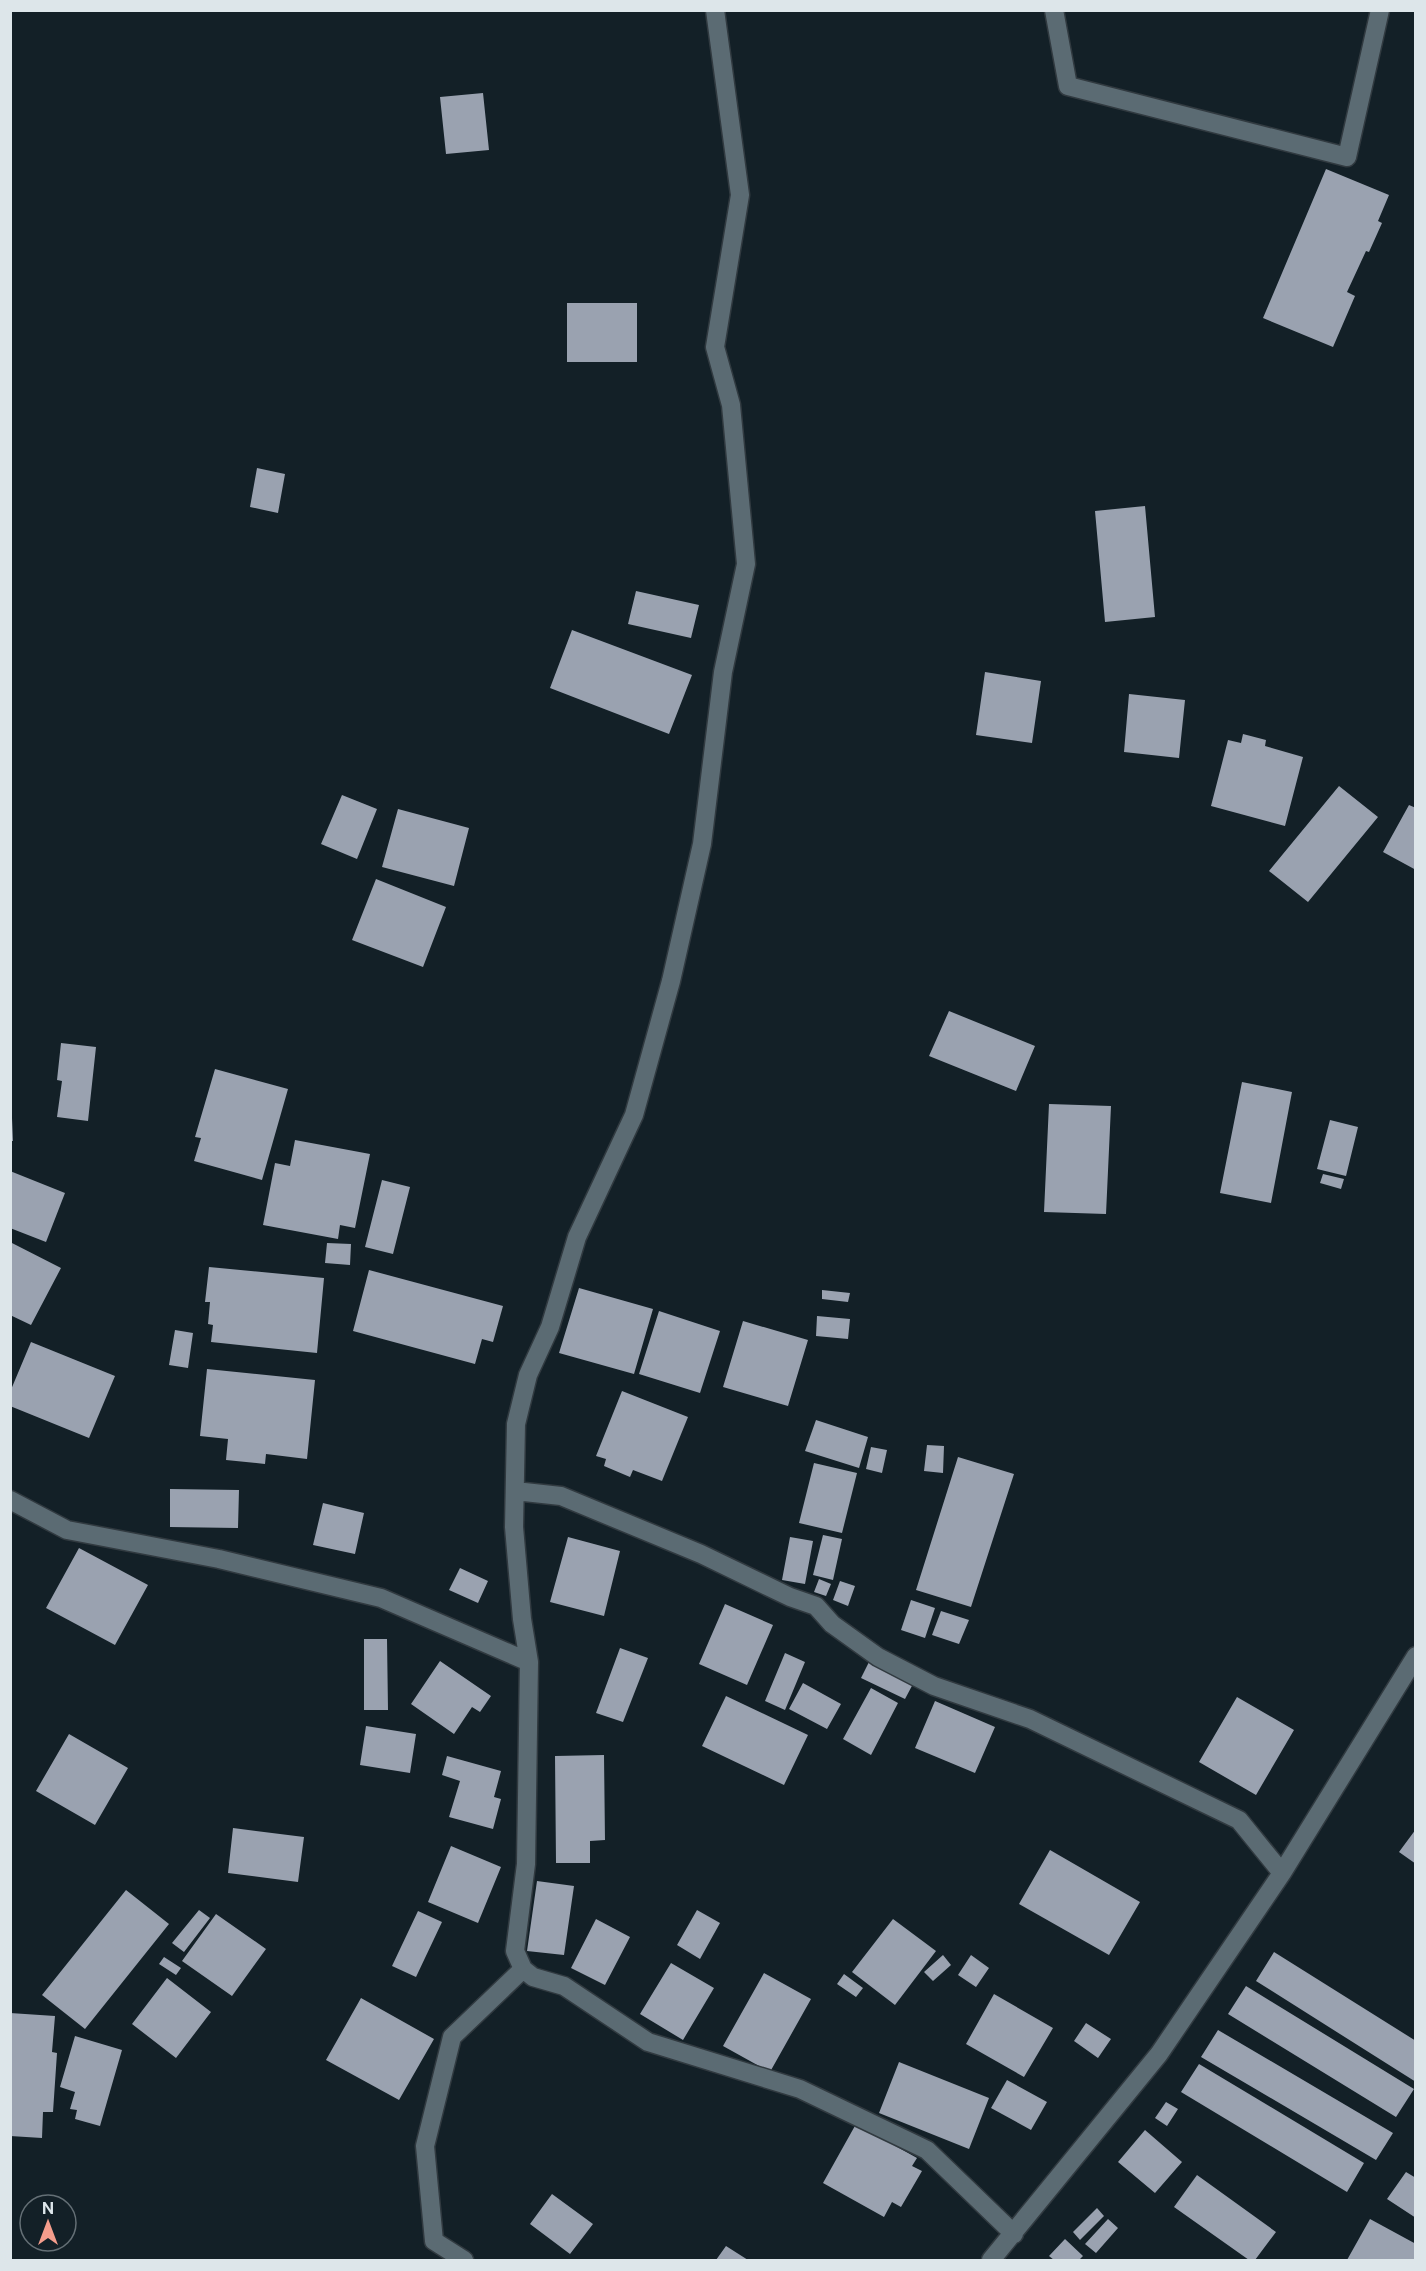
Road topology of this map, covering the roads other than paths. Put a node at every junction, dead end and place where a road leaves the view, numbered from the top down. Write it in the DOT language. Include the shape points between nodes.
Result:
graph roads {
  1 [pos="715,10"];
  2 [pos="1054,10"];
  3 [pos="1380,10"];
  4 [pos="515,1491"];
  5 [pos="10,1500"];
  6 [pos="1416,1656"];
  7 [pos="529,1662"];
  8 [pos="1282,1873"];
  9 [pos="523,1969"];
  10 [pos="1014,2234"];
  11 [pos="464,2260"];
  12 [pos="991,2260"];
  1 -- 4 [label="street" via="740,195 715,347 731,405 746,564 723,672 702,844 671,981 634,1115 577,1237 550,1327 528,1375 516,1424"];
  2 -- 3 [label="street" via="1068,86 1347,157"];
  4 -- 7 [label="street" via="515,1539"];
  4 -- 8 [label="street" via="561,1496 816,1606 832,1624 878,1657 925,1681 1030,1719 1239,1820"];
  5 -- 7 [label="street" via="67,1530 219,1559 381,1598"];
  6 -- 8 [label="street"];
  7 -- 9 [label="street" via="526,1864 515,1951"];
  8 -- 10 [label="street" via="1159,2054"];
  9 -- 10 [label="street" via="534,1977 564,1986 648,2042 800,2089 927,2150"];
  9 -- 11 [label="street" via="452,2037 425,2146 434,2241"];
  10 -- 12 [label="street"];
}
